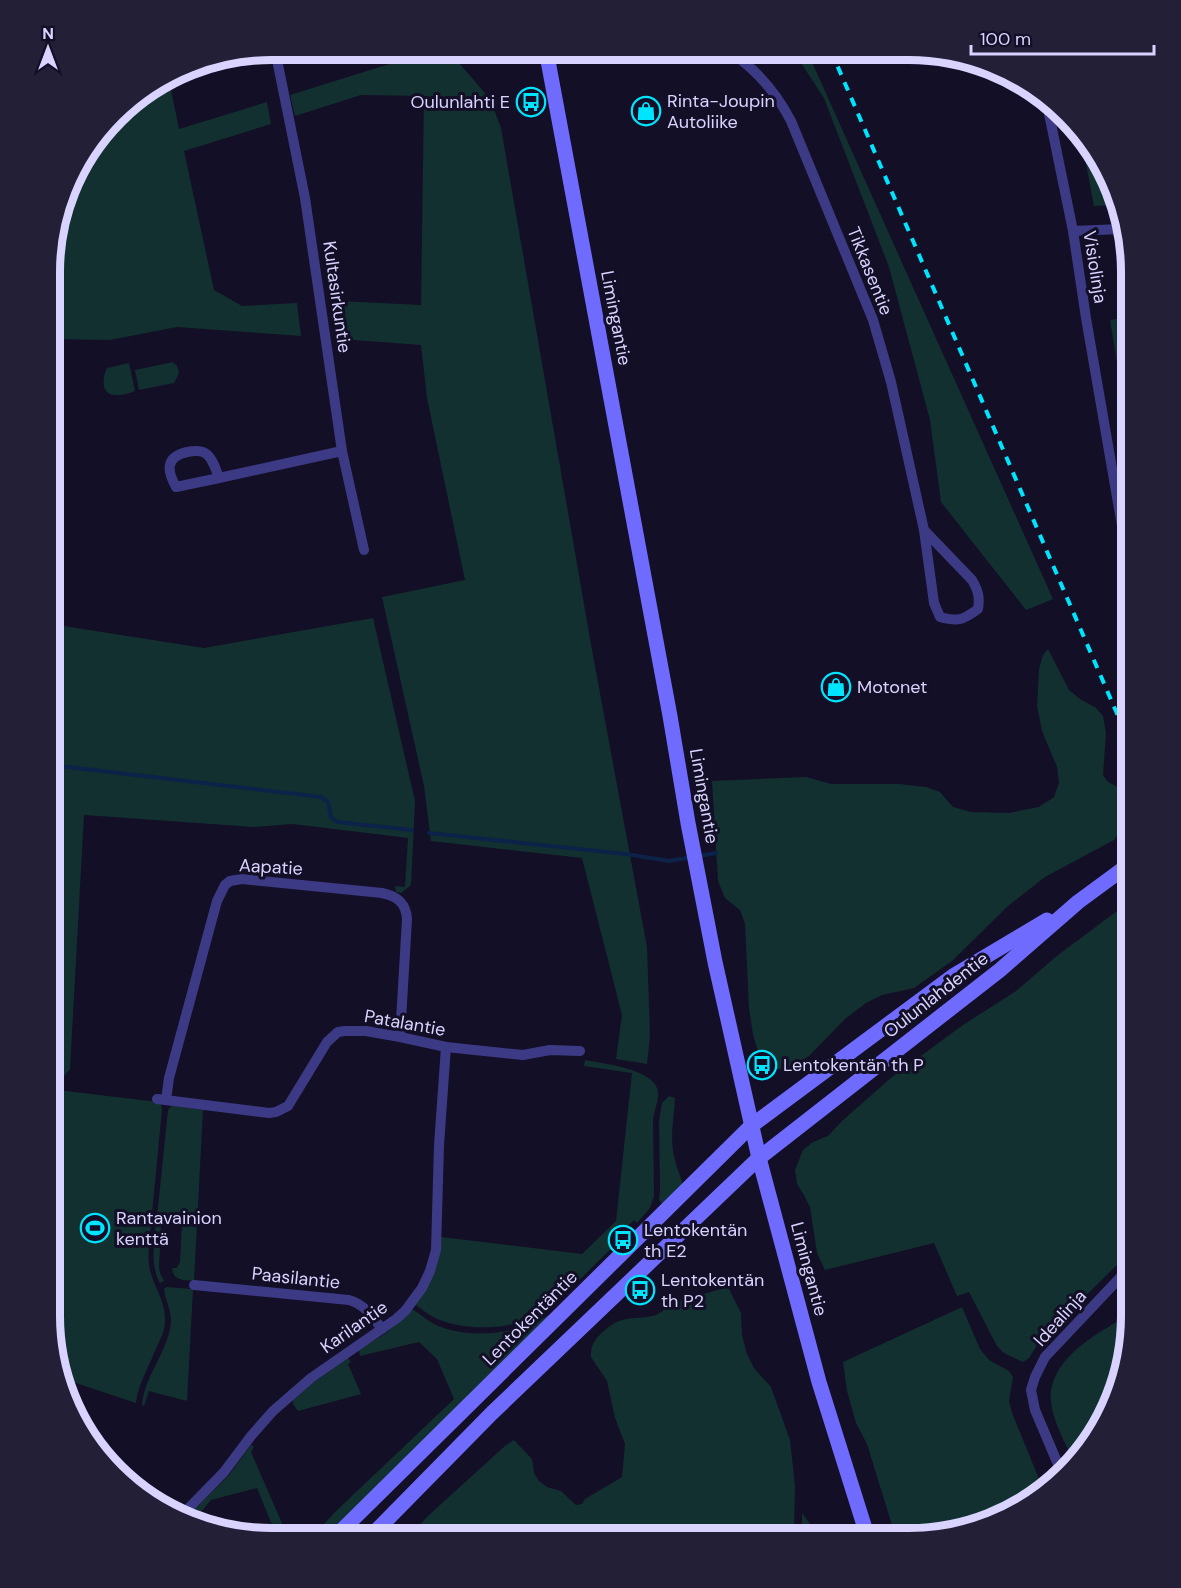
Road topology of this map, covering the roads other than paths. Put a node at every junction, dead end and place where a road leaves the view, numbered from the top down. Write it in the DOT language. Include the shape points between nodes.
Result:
graph roads {
  1 [pos="277,60"];
  2 [pos="548,60"];
  3 [pos="742,60"];
  4 [pos="1049,113"];
  5 [pos="1117,229"];
  6 [pos="1073,231"];
  7 [pos="342,451"];
  8 [pos="219,478"];
  9 [pos="1121,520"];
  10 [pos="924,530"];
  11 [pos="364,550"];
  12 [pos="1121,870"];
  13 [pos="1078,902"];
  14 [pos="400,1036"];
  15 [pos="446,1047"];
  16 [pos="580,1051"];
  17 [pos="162,1100"];
  18 [pos="751,1126"];
  19 [pos="759,1158"];
  20 [pos="1121,1277"];
  21 [pos="194,1285"];
  22 [pos="382,1329"];
  23 [pos="1059,1466"];
  24 [pos="187,1510"];
  25 [pos="344,1528"];
  26 [pos="379,1528"];
  27 [pos="865,1528"];
  1 -- 7 [label="street, Kultasirkuntie" via="305,198"];
  2 -- 18 [label="main road, Limingantie" via="688,824"];
  3 -- 10 [label="street, Tikkasentie" via="766,83 791,121 873,320"];
  4 -- 6 [label="street, Visiolinja"];
  5 -- 6 [label="street"];
  6 -- 9 [label="street, Visiolinja"];
  7 -- 8 [label="street"];
  7 -- 11 [label="street, Kultasirkuntie"];
  8 -- 8 [label="street" via="176,487 171,479 171,460 178,454 202,451"];
  10 -- 10 [label="street, Tikkasentie" via="934,603 940,617 952,621 966,618 978,609 977,589"];
  12 -- 13 [label="main road, Oulunlahdentie"];
  13 -- 18 [label="main road, Oulunlahdentie" via="953,976"];
  13 -- 19 [label="main road, Oulunlahdentie" via="1000,970"];
  14 -- 15 [label="street, Patalantie"];
  14 -- 17 [label="street, Patalantie" via="338,1032 327,1042 288,1106 276,1112"];
  14 -- 17 [label="street, Aapatie" via="407,919 402,902 382,893 236,879 225,885 217,901"];
  15 -- 16 [label="street, Patalantie" via="523,1055 550,1050"];
  15 -- 22 [label="street, Karilantie" via="436,1250 417,1296"];
  18 -- 19 [label="main road, Limingantie"];
  18 -- 25 [label="main road, Lentokentäntie"];
  19 -- 26 [label="main road" via="492,1413"];
  19 -- 27 [label="main road, Limingantie" via="819,1382"];
  20 -- 23 [label="street, Idealinja" via="1045,1357 1035,1377 1031,1390 1035,1410"];
  21 -- 22 [label="street, Paasilantie" via="349,1300 365,1309"];
  22 -- 24 [label="street, Karilantie" via="310,1378 273,1411 224,1472"];
}
